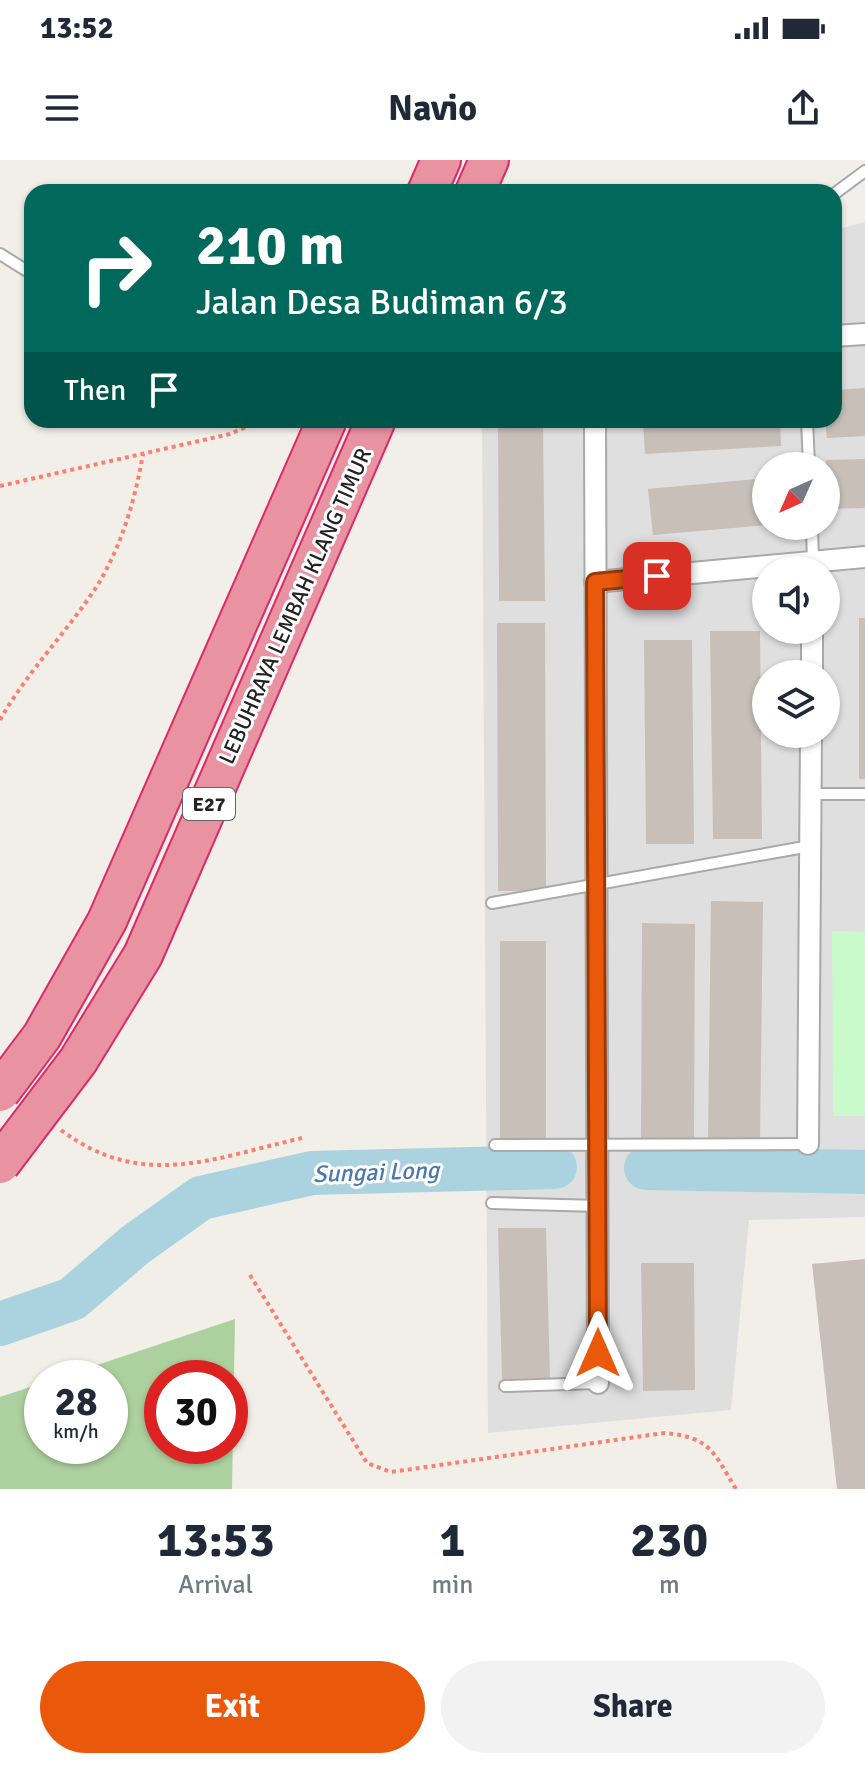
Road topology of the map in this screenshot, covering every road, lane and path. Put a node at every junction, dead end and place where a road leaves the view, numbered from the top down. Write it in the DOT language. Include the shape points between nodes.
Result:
graph roads {
  1 [pos="441,160"];
  2 [pos="489,160"];
  3 [pos="865,171"];
  4 [pos="430,184"];
  5 [pos="478,184"];
  6 [pos="842,188"];
  7 [pos="0,254"];
  8 [pos="24,269"];
  9 [pos="865,334"];
  10 [pos="842,335"];
  11 [pos="244,428"];
  12 [pos="323,428"];
  13 [pos="373,428"];
  14 [pos="595,428"];
  15 [pos="807,428"];
  16 [pos="808,452"];
  17 [pos="143,454"];
  18 [pos="0,486"];
  19 [pos="865,557"];
  20 [pos="840,561"];
  21 [pos="752,570"];
  22 [pos="595,582"];
  23 [pos="0,720"];
  24 [pos="811,748"];
  25 [pos="811,794"];
  26 [pos="865,794"];
  27 [pos="810,846"];
  28 [pos="596,884"];
  29 [pos="492,903"];
  30 [pos="0,1092"];
  31 [pos="53,1124"];
  32 [pos="302,1138"];
  33 [pos="808,1144"];
  34 [pos="495,1145"];
  35 [pos="597,1145"];
  36 [pos="0,1164"];
  37 [pos="492,1203"];
  38 [pos="598,1206"];
  39 [pos="250,1275"];
  40 [pos="598,1383"];
  41 [pos="505,1386"];
  42 [pos="736,1489"];
  1 -- 4 [label="highway"];
  2 -- 5 [label="highway"];
  3 -- 6 [label="lane"];
  7 -- 8 [label="lane"];
  9 -- 10 [label="street"];
  11 -- 17 [label="path"];
  12 -- 30 [label="highway, LEBUHRAYA LEMBAH KLANG TIMUR / E27, bridge" via="107,921 42,1036"];
  13 -- 36 [label="highway, LEBUHRAYA LEMBAH KLANG TIMUR / E27, bridge" via="143,955 78,1061"];
  14 -- 22 [label="street"];
  15 -- 16 [label="lane"];
  17 -- 18 [label="path"];
  17 -- 23 [label="path" via="134,503 97,585"];
  19 -- 20 [label="street"];
  21 -- 22 [label="street"];
  22 -- 28 [label="street"];
  24 -- 25 [label="street"];
  25 -- 26 [label="lane"];
  25 -- 27 [label="street"];
  27 -- 28 [label="lane"];
  27 -- 33 [label="street"];
  28 -- 29 [label="lane"];
  28 -- 35 [label="street"];
  31 -- 32 [label="path" via="113,1160 143,1167 189,1164"];
  33 -- 35 [label="lane"];
  34 -- 35 [label="lane"];
  35 -- 38 [label="street"];
  37 -- 38 [label="lane"];
  38 -- 40 [label="street"];
  39 -- 42 [label="path" via="367,1463 391,1472 664,1433 690,1435 712,1449"];
  40 -- 41 [label="lane"];
}
